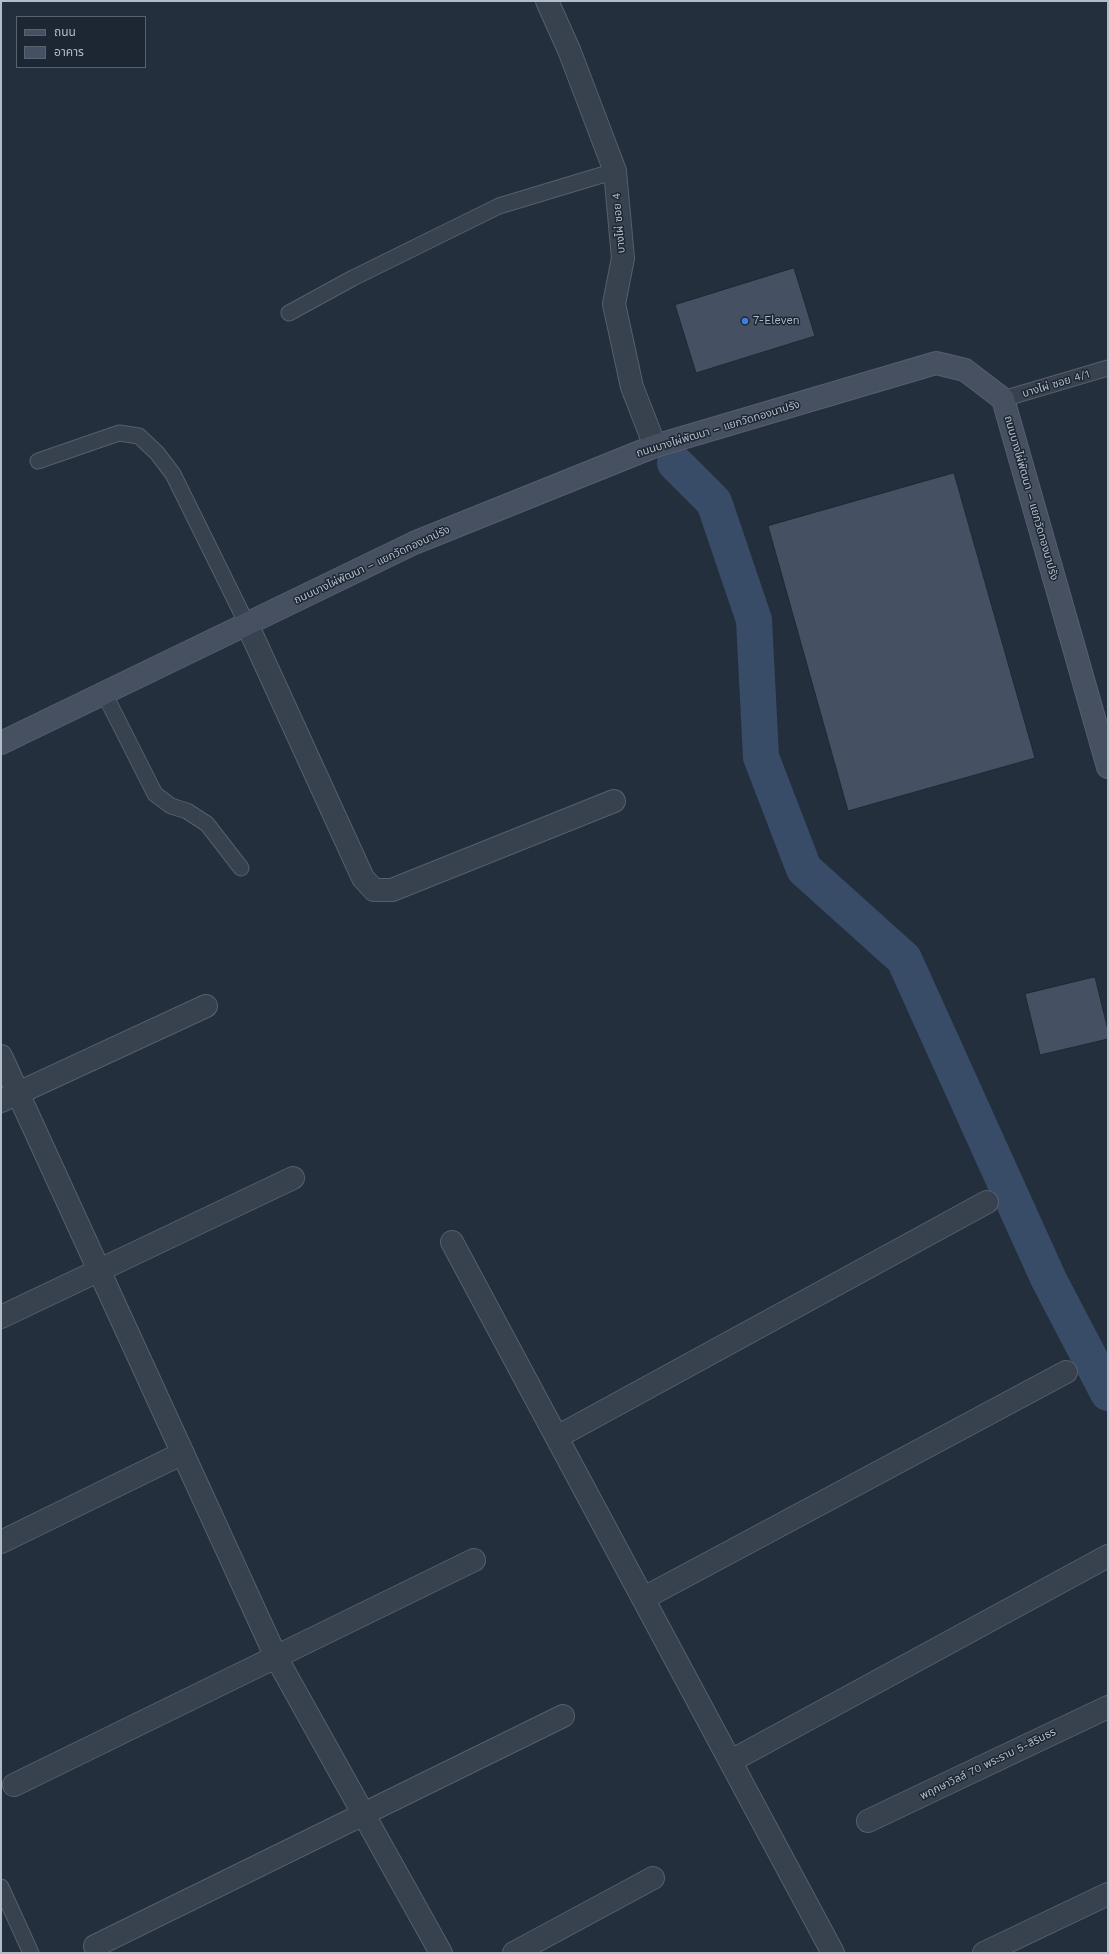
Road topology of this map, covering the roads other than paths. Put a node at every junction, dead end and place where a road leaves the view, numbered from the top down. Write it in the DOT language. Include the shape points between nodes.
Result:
graph roads {
  1 [pos="547,1"];
  2 [pos="615,171"];
  3 [pos="289,313"];
  4 [pos="1108,368"];
  5 [pos="1003,400"];
  6 [pos="655,446"];
  7 [pos="38,461"];
  8 [pos="247,624"];
  9 [pos="104,693"];
  10 [pos="1,743"];
  11 [pos="1108,767"];
  12 [pos="614,801"];
  13 [pos="241,868"];
  14 [pos="206,1006"];
  15 [pos="1,1056"];
  16 [pos="10,1097"];
  17 [pos="293,1178"];
  18 [pos="987,1202"];
  19 [pos="452,1242"];
  20 [pos="99,1270"];
  21 [pos="1,1317"];
  22 [pos="1066,1372"];
  23 [pos="557,1437"];
  24 [pos="183,1453"];
  25 [pos="1,1542"];
  26 [pos="1108,1556"];
  27 [pos="474,1560"];
  28 [pos="644,1598"];
  29 [pos="276,1657"];
  30 [pos="1108,1707"];
  31 [pos="563,1716"];
  32 [pos="731,1761"];
  33 [pos="14,1786"];
  34 [pos="363,1814"];
  35 [pos="868,1821"];
  36 [pos="653,1878"];
  37 [pos="1,1887"];
  38 [pos="1108,1894"];
  39 [pos="94,1946"];
  40 [pos="31,1953"];
  41 [pos="441,1953"];
  42 [pos="514,1953"];
  43 [pos="833,1953"];
  44 [pos="984,1953"];
  1 -- 2 [label="street, บางไผ่ ซอย 4" via="569,50"];
  2 -- 3 [label="lane" via="499,206 353,278"];
  2 -- 6 [label="street, บางไผ่ ซอย 4" via="623,258 614,304 632,387"];
  4 -- 5 [label="lane, บางไผ่ ซอย 4/1"];
  5 -- 6 [label="street, ถนนบางไผ่พัฒนา – แยกวัดทองนาปรัง" via="965,370 936,363"];
  5 -- 11 [label="street, ถนนบางไผ่พัฒนา – แยกวัดทองนาปรัง"];
  6 -- 8 [label="street, ถนนบางไผ่พัฒนา – แยกวัดทองนาปรัง" via="414,543"];
  7 -- 8 [label="lane" via="119,433 139,436 157,453 173,474"];
  8 -- 9 [label="street, ถนนบางไผ่พัฒนา – แยกวัดทองนาปรัง"];
  8 -- 12 [label="street" via="363,878 374,890 392,890"];
  9 -- 10 [label="street, ถนนบางไผ่พัฒนา – แยกวัดทองนาปรัง"];
  9 -- 13 [label="lane" via="155,794 170,806 187,811 207,824"];
  14 -- 16 [label="street"];
  15 -- 16 [label="street"];
  16 -- 20 [label="street"];
  17 -- 20 [label="street"];
  18 -- 23 [label="street"];
  19 -- 23 [label="street"];
  20 -- 21 [label="street"];
  20 -- 24 [label="street"];
  22 -- 28 [label="street"];
  23 -- 28 [label="street"];
  24 -- 25 [label="street"];
  24 -- 29 [label="street"];
  26 -- 32 [label="street"];
  27 -- 29 [label="street"];
  28 -- 32 [label="street"];
  29 -- 33 [label="street"];
  29 -- 34 [label="street"];
  30 -- 35 [label="street, พฤกษาวิลล์ 70 พระราม 5-สิรินธร"];
  31 -- 34 [label="street"];
  32 -- 43 [label="street"];
  34 -- 39 [label="street"];
  34 -- 41 [label="street"];
  36 -- 42 [label="street"];
  37 -- 40 [label="lane"];
  38 -- 44 [label="street"];
}
